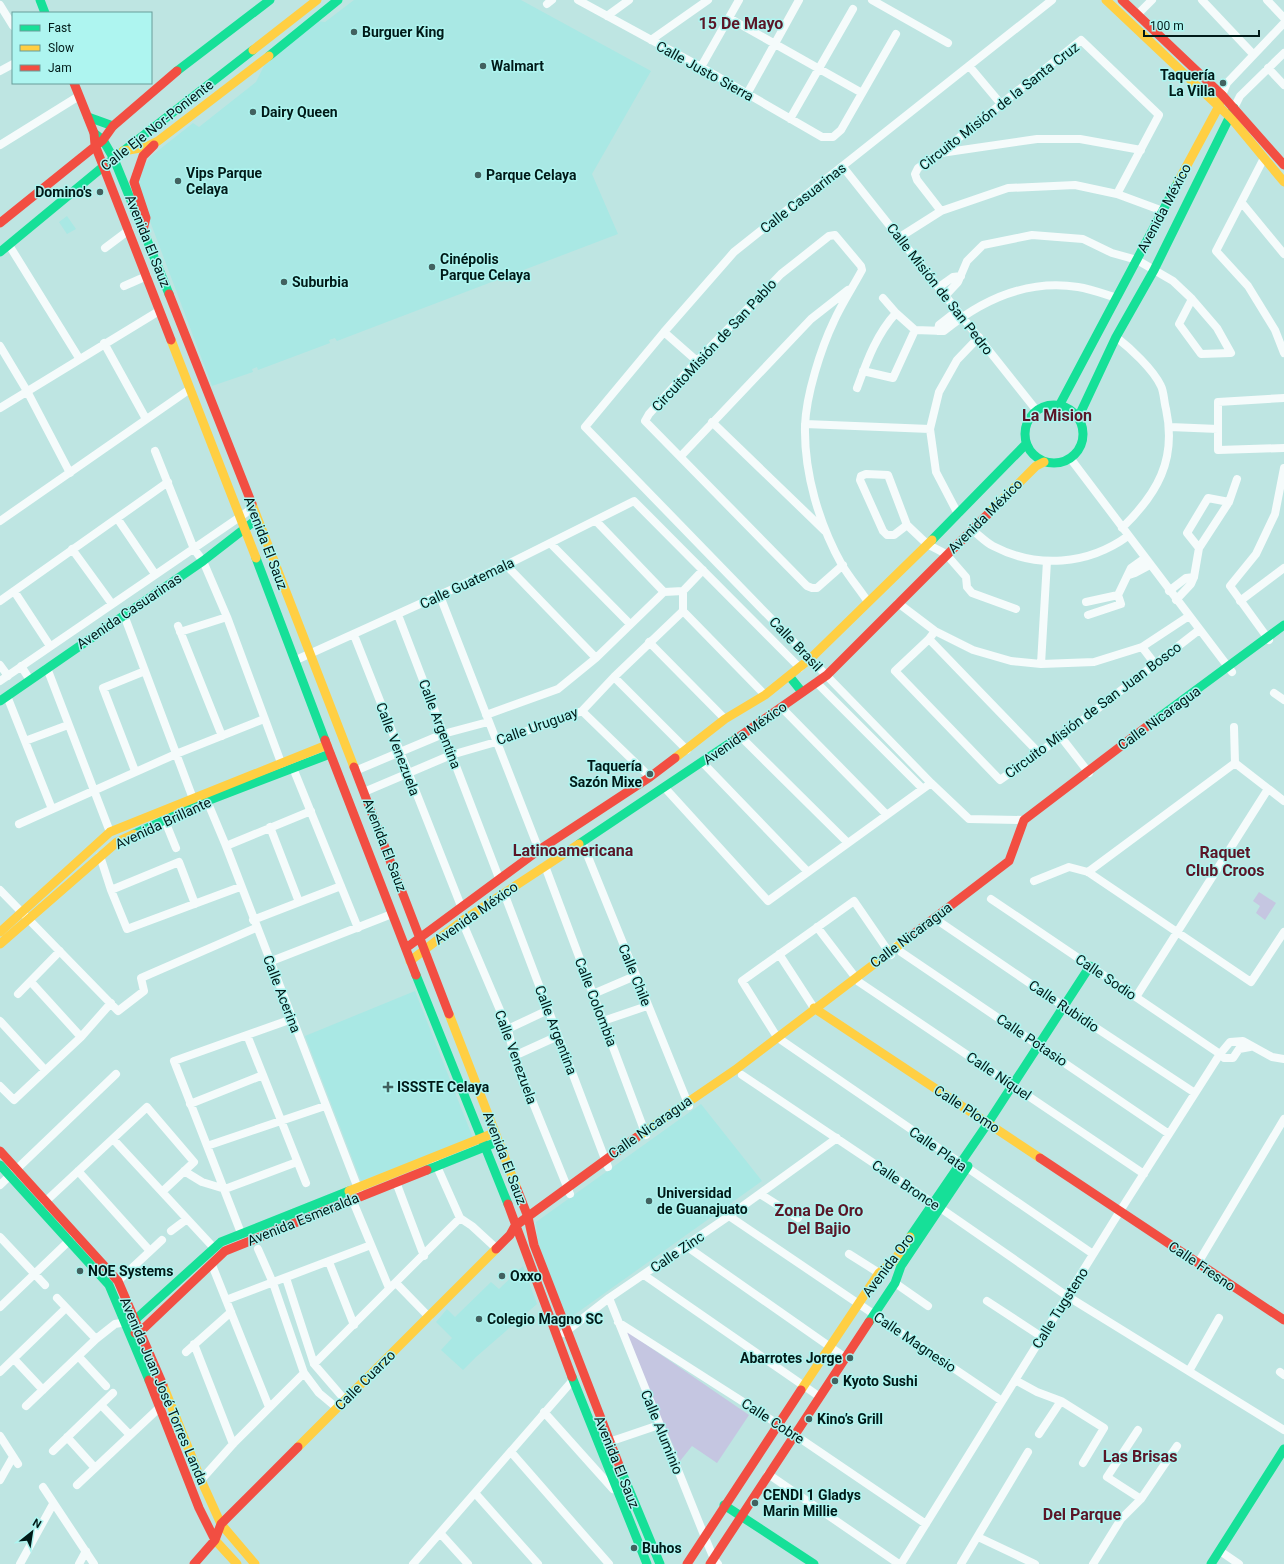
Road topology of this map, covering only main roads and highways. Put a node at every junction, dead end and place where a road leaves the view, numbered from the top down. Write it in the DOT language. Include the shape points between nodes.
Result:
graph roads {
  1 [pos="40,0"];
  2 [pos="270,0"];
  3 [pos="317,0"];
  4 [pos="338,0"];
  5 [pos="1106,0"];
  6 [pos="1122,0"];
  7 [pos="45,12"];
  8 [pos="74,84"];
  9 [pos="1222,95"];
  10 [pos="1219,106"];
  11 [pos="1234,108"];
  12 [pos="88,117"];
  13 [pos="1231,118"];
  14 [pos="113,126"];
  15 [pos="94,133"];
  16 [pos="103,140"];
  17 [pos="158,141"];
  18 [pos="95,145"];
  19 [pos="123,151"];
  20 [pos="114,159"];
  21 [pos="1284,165"];
  22 [pos="104,166"];
  23 [pos="1284,182"];
  24 [pos="0,222"];
  25 [pos="143,230"];
  26 [pos="0,252"];
  27 [pos="158,265"];
  28 [pos="146,274"];
  29 [pos="202,375"];
  30 [pos="189,385"];
  31 [pos="1059,406"];
  32 [pos="1078,418"];
  33 [pos="1026,444"];
  34 [pos="1044,462"];
  35 [pos="257,519"];
  36 [pos="244,531"];
  37 [pos="1284,625"];
  38 [pos="1284,632"];
  39 [pos="1269,640"];
  40 [pos="790,676"];
  41 [pos="802,692"];
  42 [pos="3,698"];
  43 [pos="329,749"];
  44 [pos="283,768"];
  45 [pos="194,802"];
  46 [pos="25,916"];
  47 [pos="0,932"];
  48 [pos="420,938"];
  49 [pos="0,944"];
  50 [pos="406,948"];
  51 [pos="425,950"];
  52 [pos="410,961"];
  53 [pos="1092,968"];
  54 [pos="817,1010"];
  55 [pos="780,1040"];
  56 [pos="688,1104"];
  57 [pos="991,1125"];
  58 [pos="497,1136"];
  59 [pos="482,1138"];
  60 [pos="486,1147"];
  61 [pos="0,1151"];
  62 [pos="0,1165"];
  63 [pos="13,1172"];
  64 [pos="937,1205"];
  65 [pos="1120,1211"];
  66 [pos="529,1220"];
  67 [pos="514,1231"];
  68 [pos="72,1238"];
  69 [pos="136,1319"];
  70 [pos="1284,1319"];
  71 [pos="126,1322"];
  72 [pos="141,1331"];
  73 [pos="130,1334"];
  74 [pos="1283,1453"];
  75 [pos="724,1505"];
  76 [pos="741,1516"];
  77 [pos="221,1524"];
  78 [pos="215,1540"];
  79 [pos="716,1563"];
  80 [pos="194,1564"];
  81 [pos="237,1564"];
  82 [pos="255,1564"];
  83 [pos="647,1564"];
  84 [pos="660,1564"];
  85 [pos="687,1564"];
  86 [pos="814,1564"];
  87 [pos="1211,1564"];
  1 -- 7 [label="main road"];
  2 -- 14 [label="main road, Calle Eje Nor-Poniente" via="183,66"];
  3 -- 19 [label="main road, Calle Eje Nor-Poniente"];
  4 -- 17 [label="main road"];
  5 -- 10 [label="main road"];
  6 -- 9 [label="main road"];
  8 -- 12 [label="main road, Avenida El Sauz"];
  9 -- 10 [label="main road, Avenida México"];
  9 -- 11 [label="main road"];
  10 -- 13 [label="main road"];
  10 -- 31 [label="main road, Avenida México"];
  11 -- 13 [label="main road, Avenida México"];
  11 -- 21 [label="main road"];
  12 -- 14 [label="main road"];
  12 -- 15 [label="main road, Avenida El Sauz"];
  13 -- 23 [label="main road"];
  13 -- 32 [label="main road, Avenida México" via="1154,270 1116,336"];
  14 -- 16 [label="main road, Calle Eje Nor-Poniente"];
  15 -- 16 [label="main road, Avenida El Sauz"];
  15 -- 18 [label="main road, Avenida El Sauz"];
  16 -- 18 [label="main road, Calle Eje Nor-Poniente"];
  16 -- 20 [label="main road, Avenida El Sauz"];
  17 -- 19 [label="main road" via="146,147"];
  17 -- 25 [label="main road" via="143,156 134,182 146,218"];
  18 -- 22 [label="main road, Avenida El Sauz"];
  18 -- 24 [label="main road, Calle Eje Nor-Poniente"];
  19 -- 20 [label="main road, Calle Eje Nor-Poniente"];
  20 -- 22 [label="main road, Calle Eje Nor-Poniente"];
  20 -- 25 [label="main road, Avenida El Sauz"];
  22 -- 26 [label="main road, Calle Eje Nor-Poniente"];
  22 -- 28 [label="main road, Avenida El Sauz"];
  25 -- 27 [label="main road, Avenida El Sauz"];
  27 -- 28 [label="main road"];
  27 -- 29 [label="main road, Avenida El Sauz"];
  28 -- 30 [label="main road, Avenida El Sauz"];
  29 -- 30 [label="main road"];
  29 -- 35 [label="main road, Avenida El Sauz"];
  30 -- 36 [label="main road, Avenida El Sauz"];
  31 -- 32 [label="main road"];
  31 -- 33 [label="main road" via="1048,406 1037,411 1028,422 1025,432"];
  32 -- 34 [label="main road" via="1083,434 1078,450 1070,458 1059,463"];
  33 -- 34 [label="main road" via="1034,455"];
  33 -- 40 [label="main road, Avenida México" via="958,514"];
  34 -- 41 [label="main road, Avenida México" via="1036,466 971,529 827,675"];
  35 -- 36 [label="main road, Avenida Casuarinas"];
  35 -- 48 [label="main road, Avenida El Sauz"];
  36 -- 42 [label="main road, Avenida Casuarinas"];
  36 -- 43 [label="main road, Avenida El Sauz"];
  37 -- 39 [label="main road, Calle Nicaragua"];
  38 -- 39 [label="main road, Calle Nicaragua"];
  39 -- 54 [label="main road, Calle Nicaragua" via="1088,773 1028,821 1016,866 890,954"];
  40 -- 41 [label="main road"];
  40 -- 48 [label="main road, Avenida México" via="765,695 725,719 650,777 539,850"];
  41 -- 51 [label="main road, Avenida México" via="703,763 462,921"];
  43 -- 44 [label="main road, Avenida Brillante"];
  43 -- 44 [label="main road, Avenida Brillante" via="293,768"];
  43 -- 50 [label="main road, Avenida El Sauz"];
  44 -- 45 [label="main road, Avenida Brillante"];
  45 -- 46 [label="main road, Avenida Brillante" via="165,821 117,842"];
  45 -- 46 [label="main road, Avenida Brillante" via="110,832"];
  46 -- 47 [label="main road, Avenida Brillante"];
  46 -- 49 [label="main road, Avenida Brillante"];
  48 -- 50 [label="main road, Avenida México"];
  48 -- 51 [label="main road, Avenida El Sauz"];
  50 -- 52 [label="main road, Avenida El Sauz"];
  51 -- 52 [label="main road, Avenida México"];
  51 -- 58 [label="main road, Avenida El Sauz"];
  52 -- 59 [label="main road, Avenida El Sauz"];
  53 -- 57 [label="main road, Avenida Oro"];
  54 -- 55 [label="main road, Calle Nicaragua"];
  54 -- 57 [label="main road, Calle Plomo"];
  55 -- 56 [label="main road, Calle Nicaragua"];
  55 -- 56 [label="main road, Calle Nicaragua" via="742,1076"];
  56 -- 66 [label="main road, Calle Nicaragua"];
  57 -- 64 [label="main road, Avenida Oro"];
  57 -- 65 [label="main road, Calle Plomo"];
  58 -- 59 [label="main road, Avenida Esmeralda"];
  58 -- 60 [label="main road, Avenida Esmeralda"];
  58 -- 66 [label="main road, Avenida El Sauz"];
  59 -- 60 [label="main road, Avenida El Sauz"];
  59 -- 69 [label="main road, Avenida Esmeralda" via="221,1242"];
  60 -- 67 [label="main road, Avenida El Sauz"];
  60 -- 72 [label="main road, Avenida Esmeralda" via="225,1251"];
  61 -- 63 [label="main road, Avenida Juan José Torres Landa"];
  62 -- 63 [label="main road, Avenida Juan José Torres Landa"];
  63 -- 68 [label="main road, Avenida Juan José Torres Landa"];
  63 -- 68 [label="main road, Avenida Juan José Torres Landa" via="45,1202"];
  64 -- 75 [label="main road, Avenida Oro" via="894,1261 879,1273"];
  64 -- 76 [label="main road, Avenida Oro" via="901,1266 895,1283"];
  65 -- 70 [label="main road, Calle Fresno"];
  66 -- 67 [label="main road, Calle Nicaragua"];
  66 -- 84 [label="main road, Avenida El Sauz" via="534,1245 566,1332"];
  67 -- 77 [label="main road, Calle Cuarzo"];
  67 -- 83 [label="main road, Avenida El Sauz"];
  68 -- 69 [label="main road, Avenida Juan José Torres Landa" via="118,1281"];
  68 -- 71 [label="main road, Avenida Juan José Torres Landa" via="108,1285"];
  69 -- 71 [label="main road, Avenida Esmeralda"];
  69 -- 72 [label="main road, Avenida Juan José Torres Landa"];
  71 -- 73 [label="main road, Avenida Juan José Torres Landa"];
  72 -- 73 [label="main road, Avenida Esmeralda"];
  72 -- 77 [label="main road, Avenida Juan José Torres Landa" via="200,1480"];
  73 -- 78 [label="main road, Avenida Juan José Torres Landa" via="199,1508"];
  74 -- 87 [label="main road"];
  75 -- 76 [label="main road"];
  75 -- 85 [label="main road, Avenida Oro"];
  76 -- 79 [label="main road, Avenida Oro"];
  76 -- 86 [label="main road"];
  77 -- 78 [label="main road"];
  77 -- 82 [label="main road, Avenida Juan José Torres Landa"];
  78 -- 80 [label="main road"];
  78 -- 81 [label="main road, Avenida Juan José Torres Landa"];
}
